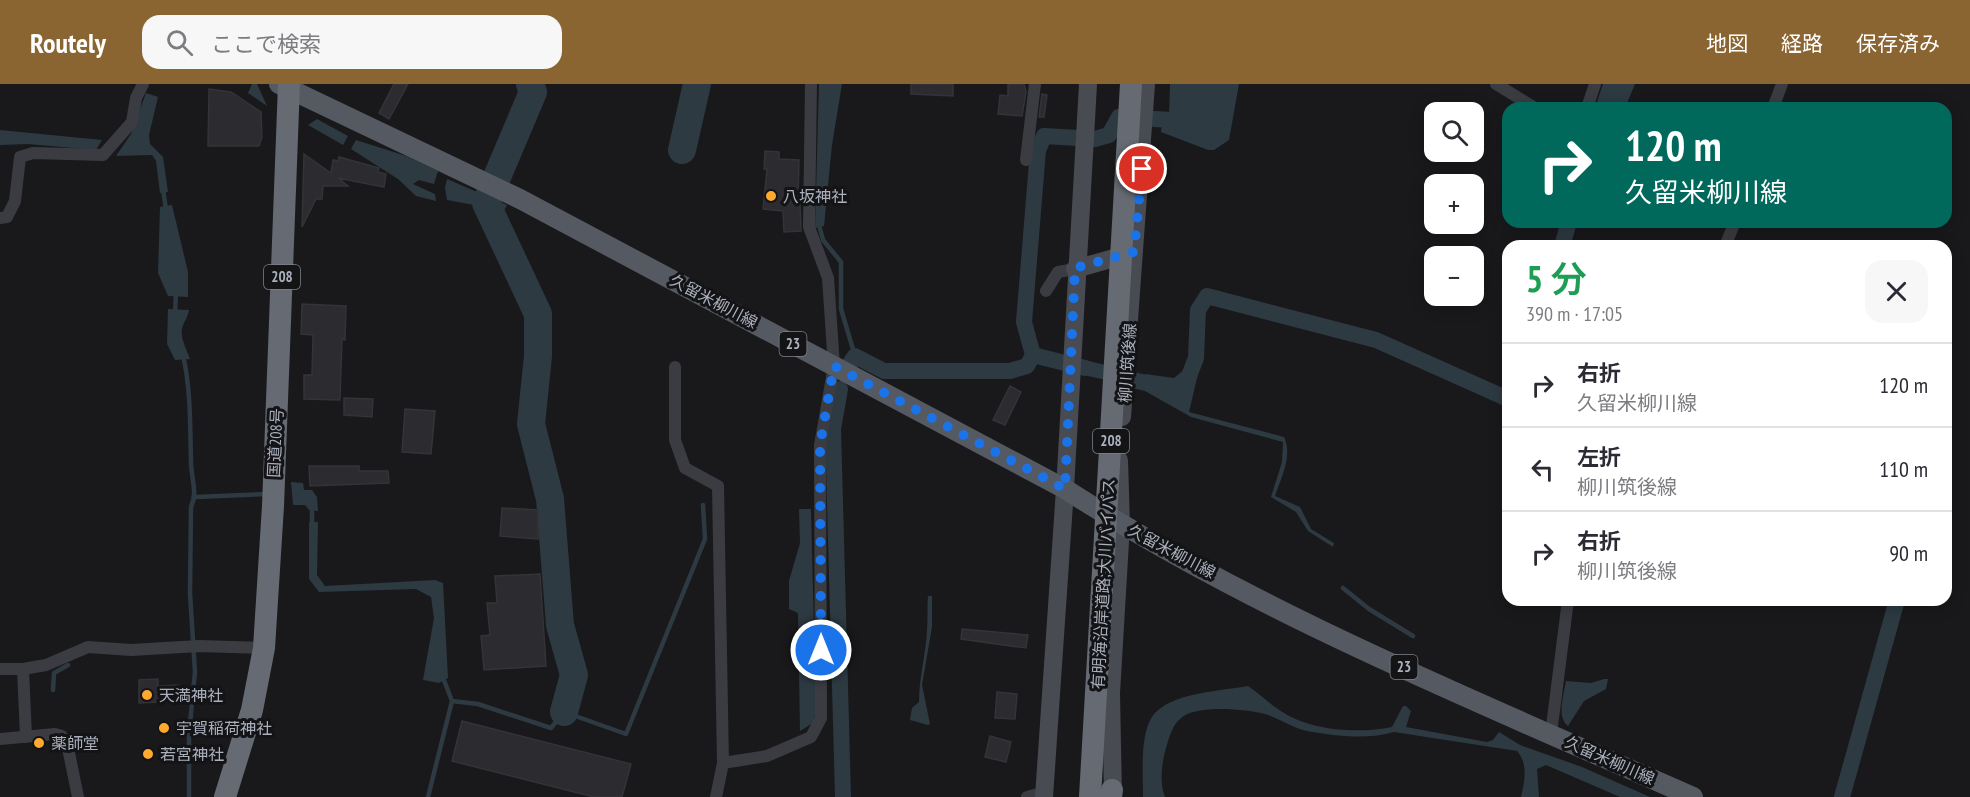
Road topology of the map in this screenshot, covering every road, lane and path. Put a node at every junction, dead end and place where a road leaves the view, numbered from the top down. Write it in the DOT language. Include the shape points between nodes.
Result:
graph roads {
  1 [pos="143,84"];
  2 [pos="811,84"];
  3 [pos="1035,84"];
  4 [pos="1088,84"];
  5 [pos="1121,84"];
  6 [pos="1131,84"];
  7 [pos="1146,84"];
  8 [pos="1496,84"];
  9 [pos="1595,84"];
  10 [pos="1782,84"];
  11 [pos="286,86"];
  12 [pos="1525,102"];
  13 [pos="1589,102"];
  14 [pos="1775,102"];
  15 [pos="1026,160"];
  16 [pos="0,218"];
  17 [pos="1134,252"];
  18 [pos="1075,268"];
  19 [pos="1046,291"];
  20 [pos="834,366"];
  21 [pos="675,367"];
  22 [pos="1065,489"];
  23 [pos="1121,525"];
  24 [pos="1567,606"];
  25 [pos="264,648"];
  26 [pos="0,669"];
  27 [pos="23,669"];
  28 [pos="1551,734"];
  29 [pos="26,737"];
  30 [pos="0,739"];
  31 [pos="723,763"];
  32 [pos="1112,794"];
  33 [pos="1039,795"];
  34 [pos="78,797"];
  35 [pos="225,797"];
  36 [pos="716,797"];
  37 [pos="1081,797"];
  38 [pos="1090,797"];
  39 [pos="1693,797"];
  1 -- 16 [label="street" via="132,122 103,155 33,153 20,157 15,201 7,217"];
  2 -- 20 [label="street" via="809,227 828,278"];
  3 -- 15 [label="street"];
  4 -- 18 [label="main road"];
  5 -- 37 [label="highway, 有明海沿岸道路;大川バイパス / 208"];
  6 -- 38 [label="highway, 有明海沿岸道路;大川バイパス / 208, bridge"];
  7 -- 17 [label="main road, 柳川筑後線"];
  8 -- 12 [label="street"];
  9 -- 13 [label="street"];
  10 -- 14 [label="street"];
  11 -- 20 [label="main road, 久留米柳川線 / 23" via="520,198"];
  11 -- 25 [label="highway, 国道208号 / 208" via="273,506"];
  17 -- 18 [label="main road"];
  17 -- 23 [label="main road, 柳川筑後線" via="1119,463"];
  18 -- 19 [label="street" via="1058,272"];
  18 -- 22 [label="main road"];
  20 -- 22 [label="main road, 久留米柳川線 / 23"];
  20 -- 31 [label="street" via="820,445 821,718 811,737 767,756"];
  21 -- 31 [label="street" via="675,440 685,468 718,486"];
  22 -- 23 [label="main road, 久留米柳川線 / 23"];
  22 -- 33 [label="main road"];
  23 -- 28 [label="main road, 久留米柳川線 / 23" via="1322,630"];
  23 -- 32 [label="main road, 柳川筑後線" via="1111,693"];
  24 -- 28 [label="street"];
  25 -- 27 [label="street" via="88,647 46,665"];
  25 -- 35 [label="highway, 国道208号 / 208" via="252,710"];
  26 -- 27 [label="street"];
  27 -- 29 [label="street"];
  28 -- 39 [label="main road, 久留米柳川線 / 23"];
  29 -- 30 [label="street"];
  29 -- 34 [label="street" via="62,736"];
  31 -- 36 [label="street"];
}
